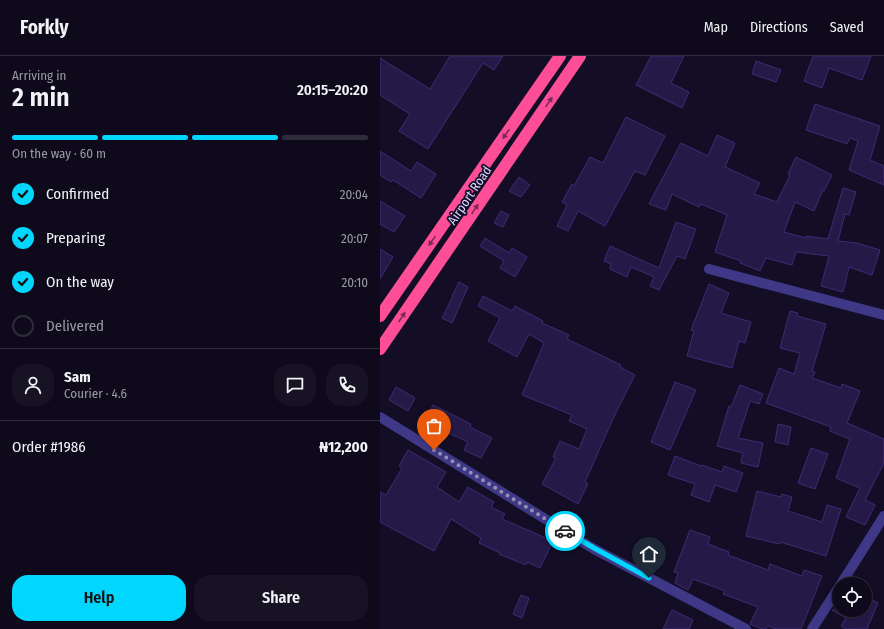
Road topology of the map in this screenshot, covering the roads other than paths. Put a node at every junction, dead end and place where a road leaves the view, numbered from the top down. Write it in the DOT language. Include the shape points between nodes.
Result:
graph roads {
  1 [pos="560,56"];
  2 [pos="580,56"];
  3 [pos="709,268"];
  4 [pos="380,316"];
  5 [pos="884,316"];
  6 [pos="380,349"];
  7 [pos="380,417"];
  8 [pos="884,516"];
  9 [pos="845,577"];
  10 [pos="832,598"];
  11 [pos="746,629"];
  12 [pos="812,629"];
  1 -- 4 [label="highway, Airport Road, one-way"];
  6 -- 2 [label="highway, Airport Road, one-way"];
  3 -- 5 [label="street"];
  7 -- 11 [label="street" via="594,548"];
  8 -- 9 [label="street"];
  10 -- 12 [label="street"];
}
